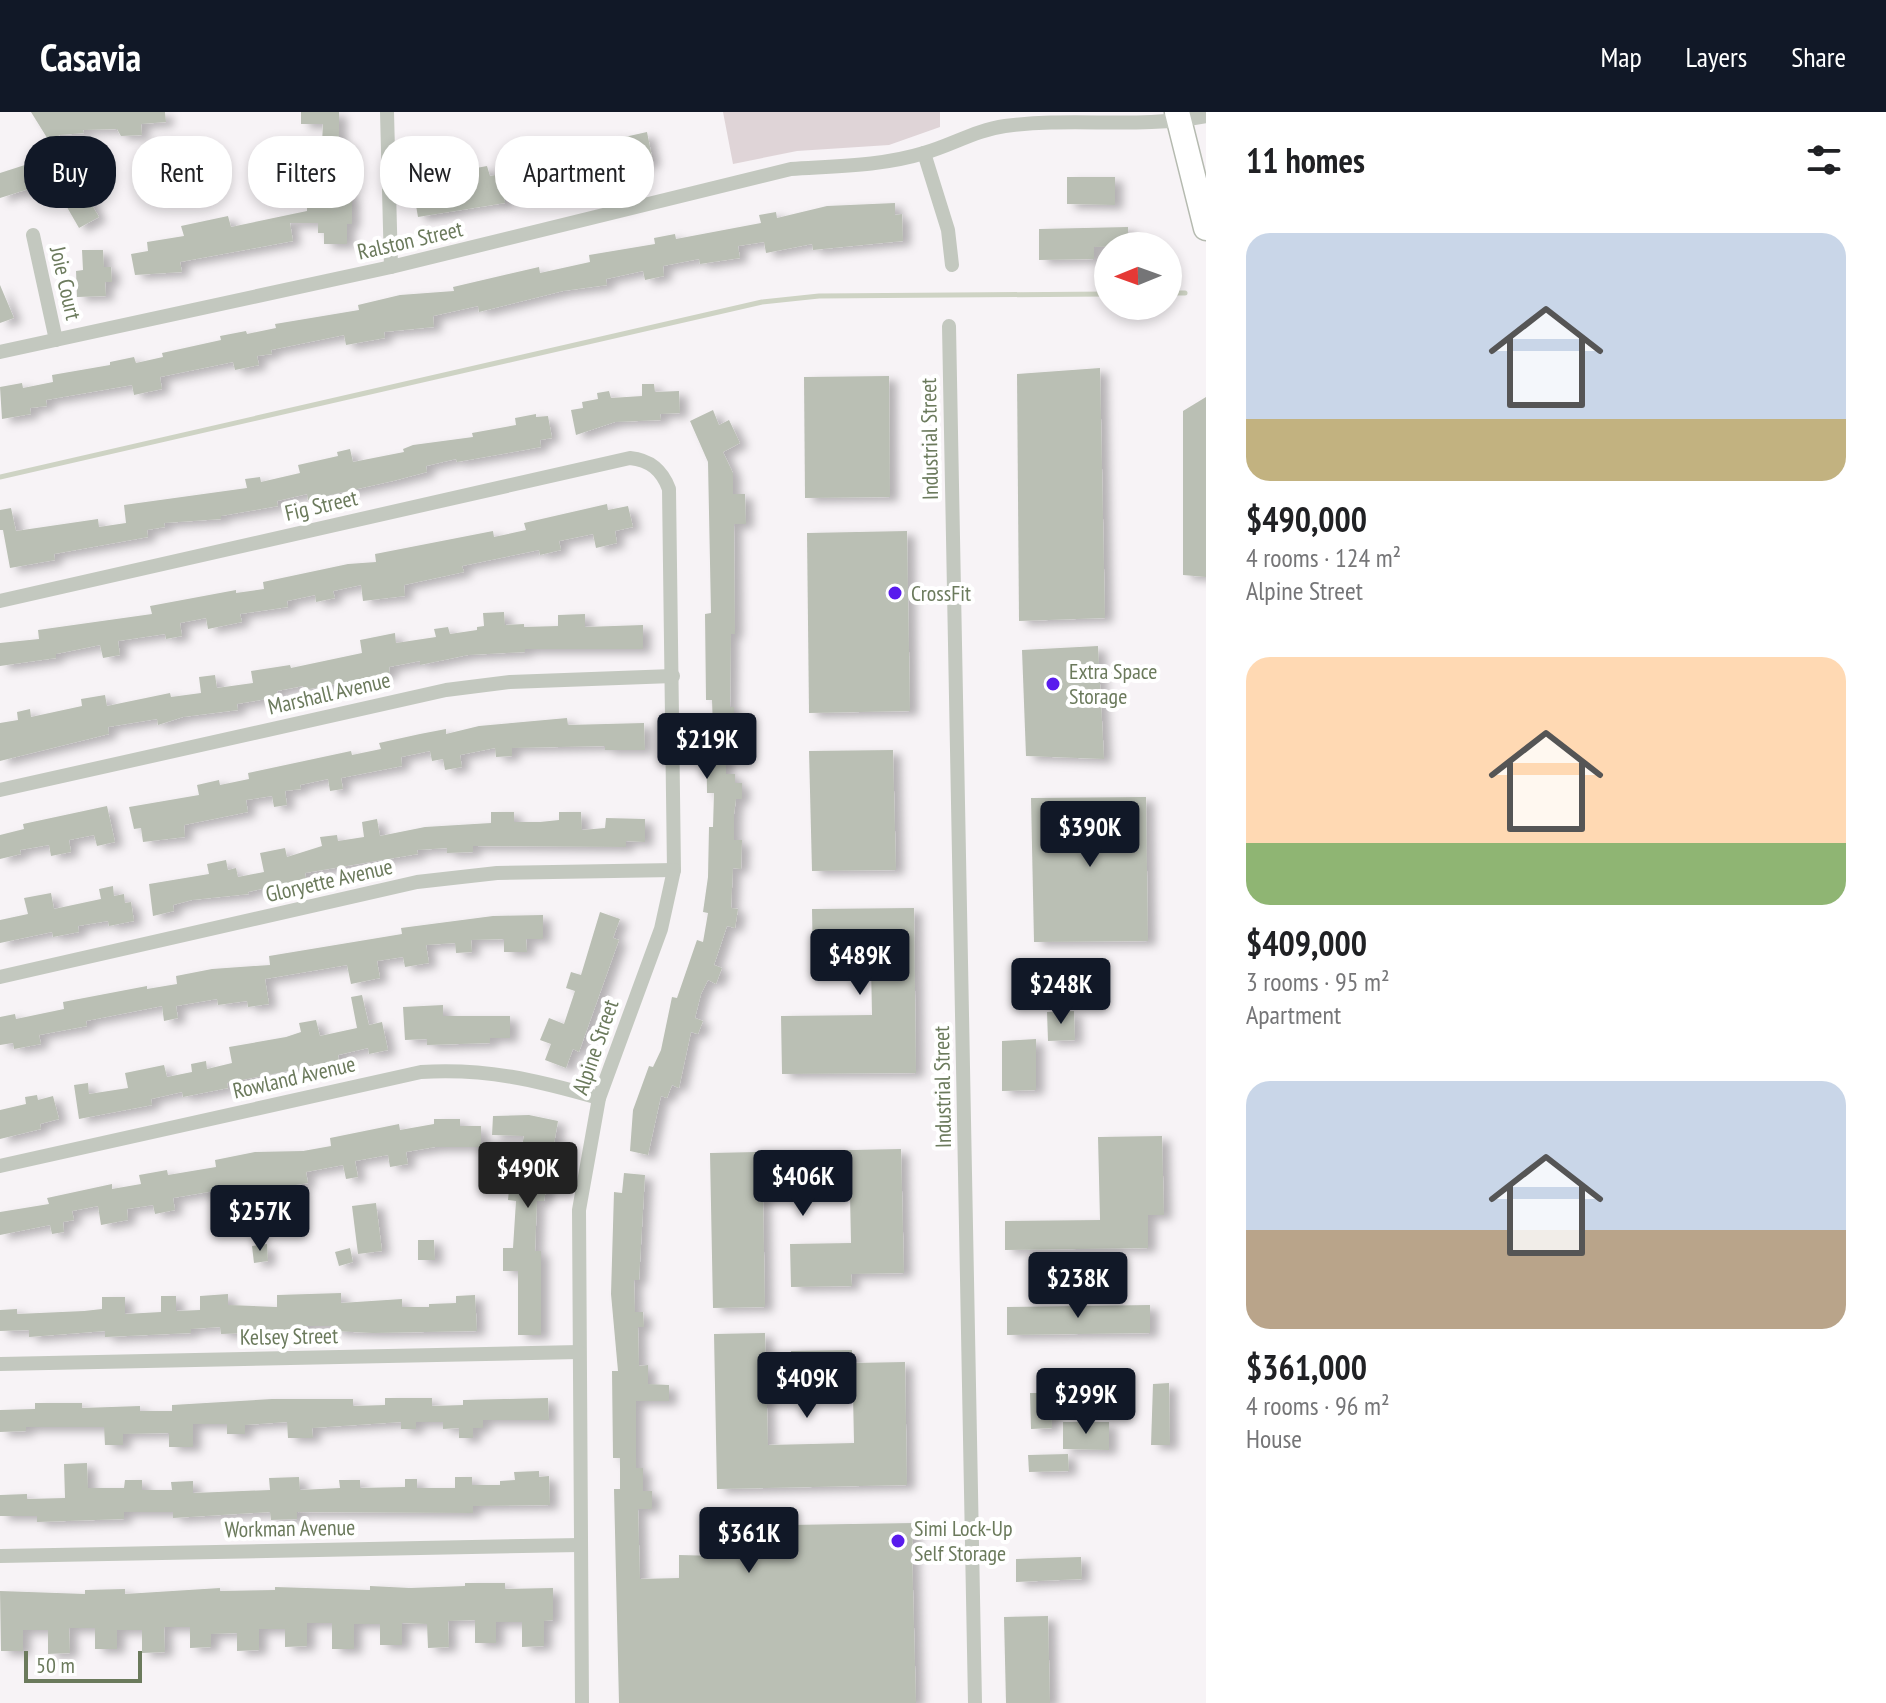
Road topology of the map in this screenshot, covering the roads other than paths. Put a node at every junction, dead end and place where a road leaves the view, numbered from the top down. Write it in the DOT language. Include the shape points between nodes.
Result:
graph roads {
  1 [pos="387,112"];
  2 [pos="1206,116"];
  3 [pos="1177,117"];
  4 [pos="924,153"];
  5 [pos="1206,228"];
  6 [pos="33,235"];
  7 [pos="952,265"];
  8 [pos="391,267"];
  9 [pos="949,326"];
  10 [pos="56,340"];
  11 [pos="0,352"];
  12 [pos="651,464"];
  13 [pos="0,601"];
  14 [pos="673,676"];
  15 [pos="0,790"];
  16 [pos="674,870"];
  17 [pos="0,977"];
  18 [pos="599,1098"];
  19 [pos="0,1166"];
  20 [pos="579,1352"];
  21 [pos="0,1364"];
  22 [pos="580,1545"];
  23 [pos="0,1556"];
  24 [pos="582,1703"];
  25 [pos="975,1703"];
  1 -- 8 [label="street"];
  2 -- 3 [label="street, Ralston Street"];
  3 -- 4 [label="street, Ralston Street" via="1009,125 983,129"];
  3 -- 5 [label="main road"];
  4 -- 7 [label="street" via="948,230"];
  4 -- 8 [label="street, Ralston Street" via="791,169"];
  6 -- 10 [label="street, Joie Court"];
  8 -- 10 [label="street, Ralston Street"];
  9 -- 25 [label="street, Industrial Street"];
  10 -- 11 [label="street, Ralston Street"];
  12 -- 13 [label="street, Fig Street" via="630,458"];
  12 -- 14 [label="street, Alpine Street" via="669,489"];
  14 -- 15 [label="street, Marshall Avenue" via="510,682 446,690"];
  14 -- 16 [label="street, Alpine Street"];
  16 -- 17 [label="street, Gloryette Avenue" via="497,873 417,882"];
  16 -- 18 [label="street, Alpine Street" via="661,929"];
  18 -- 19 [label="street, Rowland Avenue" via="503,1073 421,1072"];
  18 -- 20 [label="street, Alpine Street" via="579,1210"];
  20 -- 21 [label="street, Kelsey Street"];
  20 -- 22 [label="street, Alpine Street"];
  22 -- 23 [label="street, Workman Avenue"];
  22 -- 24 [label="street, Alpine Street"];
}
